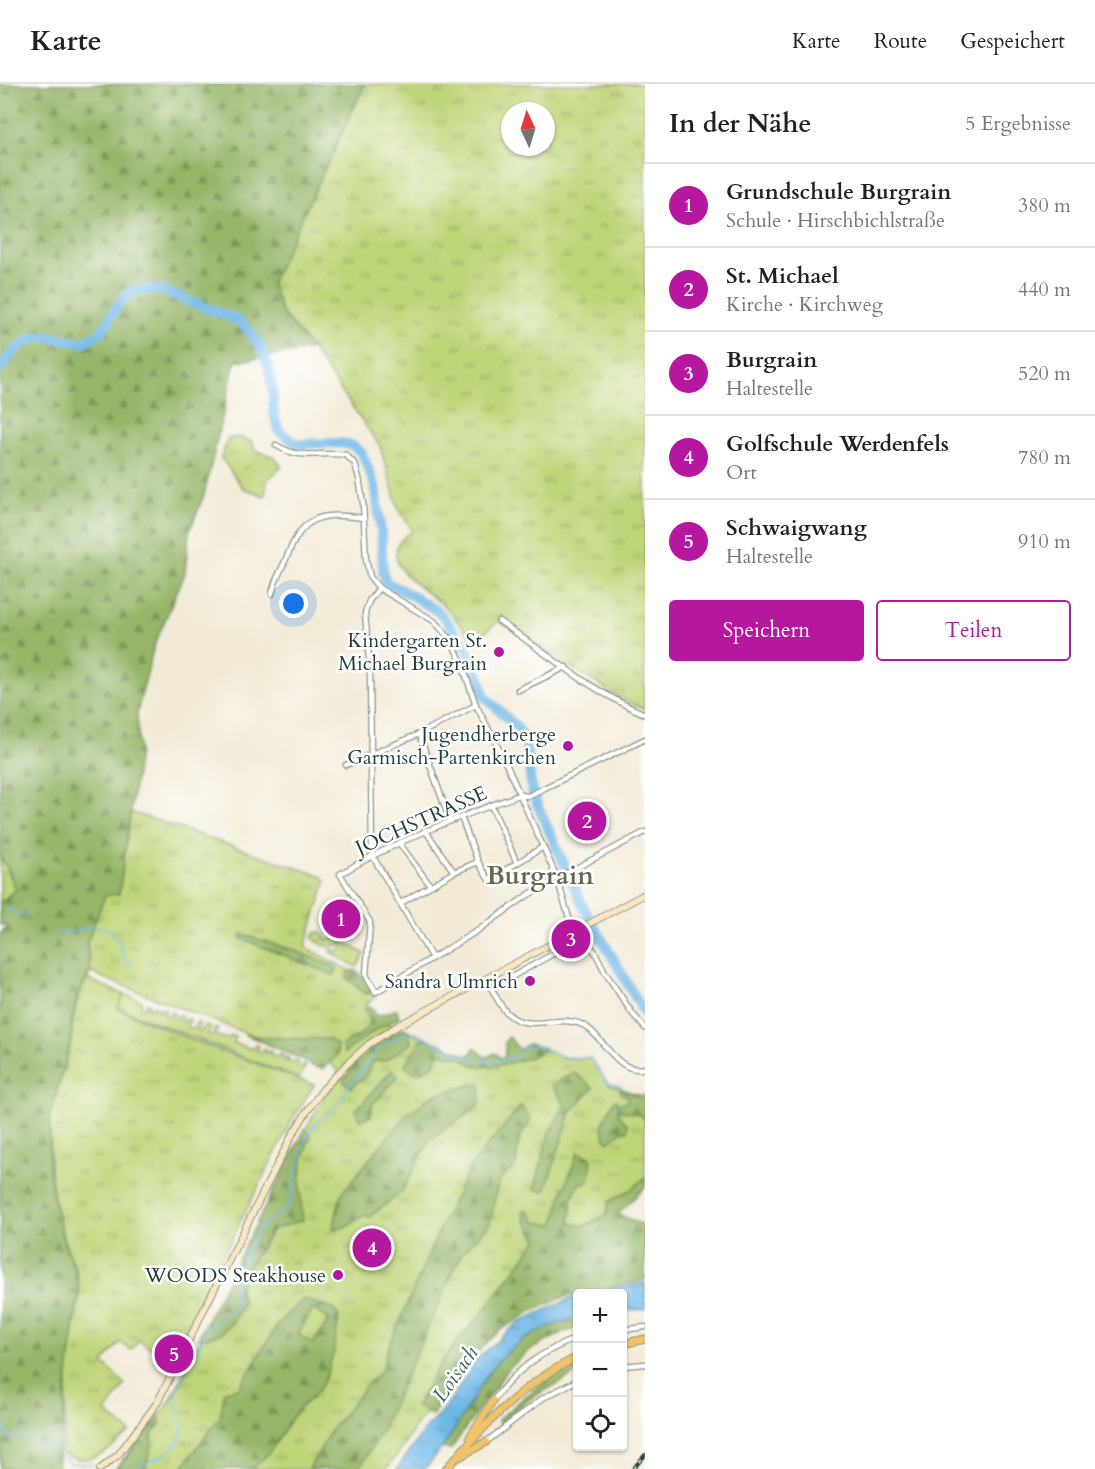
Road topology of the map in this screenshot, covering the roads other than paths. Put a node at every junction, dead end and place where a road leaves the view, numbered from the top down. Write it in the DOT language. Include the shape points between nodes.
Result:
graph roads {
  1 [pos="276,445"];
  2 [pos="363,518"];
  3 [pos="379,588"];
  4 [pos="272,594"];
  5 [pos="499,621"];
  6 [pos="566,667"];
  7 [pos="518,690"];
  8 [pos="476,705"];
  9 [pos="645,714"];
  10 [pos="419,734"];
  11 [pos="645,739"];
  12 [pos="371,753"];
  13 [pos="346,765"];
  14 [pos="519,795"];
  15 [pos="492,805"];
  16 [pos="461,817"];
  17 [pos="450,821"];
  18 [pos="425,830"];
  19 [pos="645,832"];
  20 [pos="399,843"];
  21 [pos="543,847"];
  22 [pos="372,855"];
  23 [pos="516,861"];
  24 [pos="478,862"];
  25 [pos="454,872"];
  26 [pos="557,878"];
  27 [pos="430,885"];
  28 [pos="645,894"];
  29 [pos="401,903"];
  30 [pos="578,930"];
  31 [pos="585,940"];
  32 [pos="432,958"];
  33 [pos="486,979"];
  34 [pos="492,988"];
  35 [pos="645,1028"];
  36 [pos="645,1068"];
  37 [pos="645,1327"];
  38 [pos="627,1329"];
  39 [pos="645,1339"];
  40 [pos="573,1340"];
  41 [pos="627,1343"];
  42 [pos="573,1359"];
  43 [pos="645,1364"];
  44 [pos="627,1366"];
  45 [pos="573,1383"];
  46 [pos="493,1401"];
  47 [pos="486,1442"];
  48 [pos="461,1452"];
  49 [pos="454,1460"];
  50 [pos="107,1467"];
  51 [pos="100,1469"];
  52 [pos="446,1469"];
  1 -- 2 [label="street" via="301,456 336,454 351,458 359,478"];
  2 -- 3 [label="street" via="369,577"];
  2 -- 4 [label="street" via="323,516 305,525 296,535"];
  3 -- 8 [label="street" via="420,611 451,640"];
  3 -- 12 [label="street" via="365,614"];
  5 -- 6 [label="street"];
  6 -- 7 [label="street"];
  6 -- 9 [label="street" via="617,701"];
  8 -- 10 [label="street"];
  8 -- 14 [label="street"];
  10 -- 12 [label="street"];
  10 -- 17 [label="street"];
  11 -- 14 [label="street, JOCHSTRASSE" via="528,796"];
  12 -- 13 [label="street"];
  12 -- 22 [label="street"];
  14 -- 15 [label="street, JOCHSTRASSE"];
  14 -- 21 [label="street"];
  15 -- 16 [label="street, JOCHSTRASSE"];
  15 -- 23 [label="street"];
  16 -- 17 [label="street, JOCHSTRASSE"];
  16 -- 24 [label="street"];
  17 -- 18 [label="street, JOCHSTRASSE"];
  18 -- 20 [label="street, JOCHSTRASSE"];
  18 -- 25 [label="street"];
  19 -- 26 [label="street"];
  20 -- 22 [label="street, JOCHSTRASSE"];
  20 -- 27 [label="street"];
  21 -- 23 [label="street"];
  21 -- 26 [label="street"];
  22 -- 29 [label="street"];
  22 -- 32 [label="street, JOCHSTRASSE" via="340,874 370,922 366,975 376,992"];
  23 -- 24 [label="street" via="489,879"];
  24 -- 25 [label="street"];
  25 -- 27 [label="street"];
  26 -- 30 [label="street" via="569,918"];
  26 -- 32 [label="street"];
  27 -- 29 [label="street"];
  28 -- 30 [label="street"];
  29 -- 32 [label="street"];
  30 -- 31 [label="street"];
  30 -- 33 [label="street"];
  31 -- 34 [label="street"];
  31 -- 35 [label="street"];
  33 -- 34 [label="street"];
  33 -- 50 [label="street" via="369,1044 323,1089 292,1135 157,1403"];
  34 -- 36 [label="street" via="514,1019 578,1023 587,1027 624,1065"];
  37 -- 38 [label="street"];
  39 -- 41 [label="main road"];
  40 -- 46 [label="street" via="530,1362"];
  42 -- 48 [label="main road" via="523,1389"];
  43 -- 44 [label="street"];
  45 -- 47 [label="street" via="543,1398"];
  46 -- 48 [label="main road"];
  47 -- 49 [label="main road"];
  48 -- 49 [label="main road"];
  49 -- 52 [label="main road"];
  50 -- 51 [label="street"];
}
